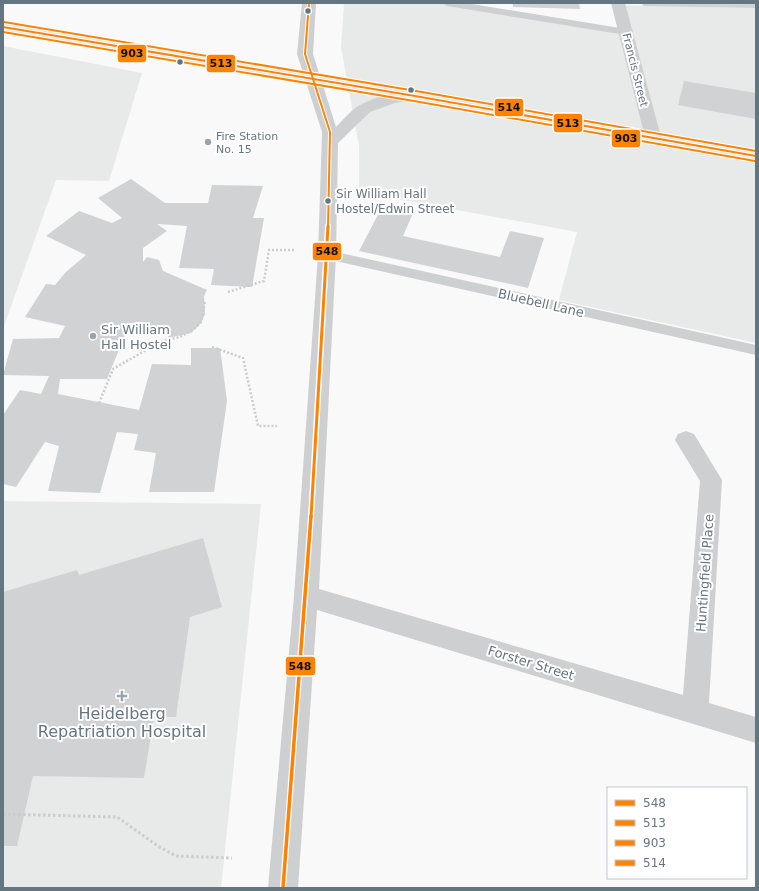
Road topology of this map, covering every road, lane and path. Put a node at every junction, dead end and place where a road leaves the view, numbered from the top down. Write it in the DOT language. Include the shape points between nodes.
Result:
graph roads {
  1 [pos="309,3"];
  2 [pos="448,3"];
  3 [pos="618,3"];
  4 [pos="3,27"];
  5 [pos="626,32"];
  6 [pos="314,79"];
  7 [pos="415,96"];
  8 [pos="653,137"];
  9 [pos="330,143"];
  10 [pos="756,156"];
  11 [pos="296,250"];
  12 [pos="326,255"];
  13 [pos="228,292"];
  14 [pos="205,301"];
  15 [pos="212,347"];
  16 [pos="756,350"];
  17 [pos="99,403"];
  18 [pos="277,426"];
  19 [pos="686,440"];
  20 [pos="306,596"];
  21 [pos="695,712"];
  22 [pos="756,730"];
  23 [pos="3,814"];
  24 [pos="232,858"];
  25 [pos="283,888"];
  1 -- 6 [label="street" via="305,54"];
  2 -- 5 [label="lane"];
  3 -- 5 [label="street, Francis Street"];
  4 -- 6 [label="highway"];
  5 -- 8 [label="street, Francis Street"];
  6 -- 7 [label="highway"];
  6 -- 9 [label="street" via="330,132"];
  7 -- 8 [label="highway"];
  7 -- 9 [label="street" via="392,98 364,109"];
  8 -- 10 [label="highway"];
  9 -- 12 [label="street"];
  11 -- 13 [label="path" via="269,250 264,281"];
  12 -- 16 [label="lane, Bluebell Lane"];
  12 -- 20 [label="street"];
  14 -- 17 [label="path" via="201,322 194,329 180,337 162,340 113,369"];
  15 -- 18 [label="path" via="243,358 258,426"];
  19 -- 21 [label="street, Huntingfield Place" via="711,480"];
  20 -- 21 [label="street, Forster Street"];
  20 -- 25 [label="street"];
  21 -- 22 [label="street, Forster Street"];
  23 -- 24 [label="path" via="117,818 176,856"];
}
